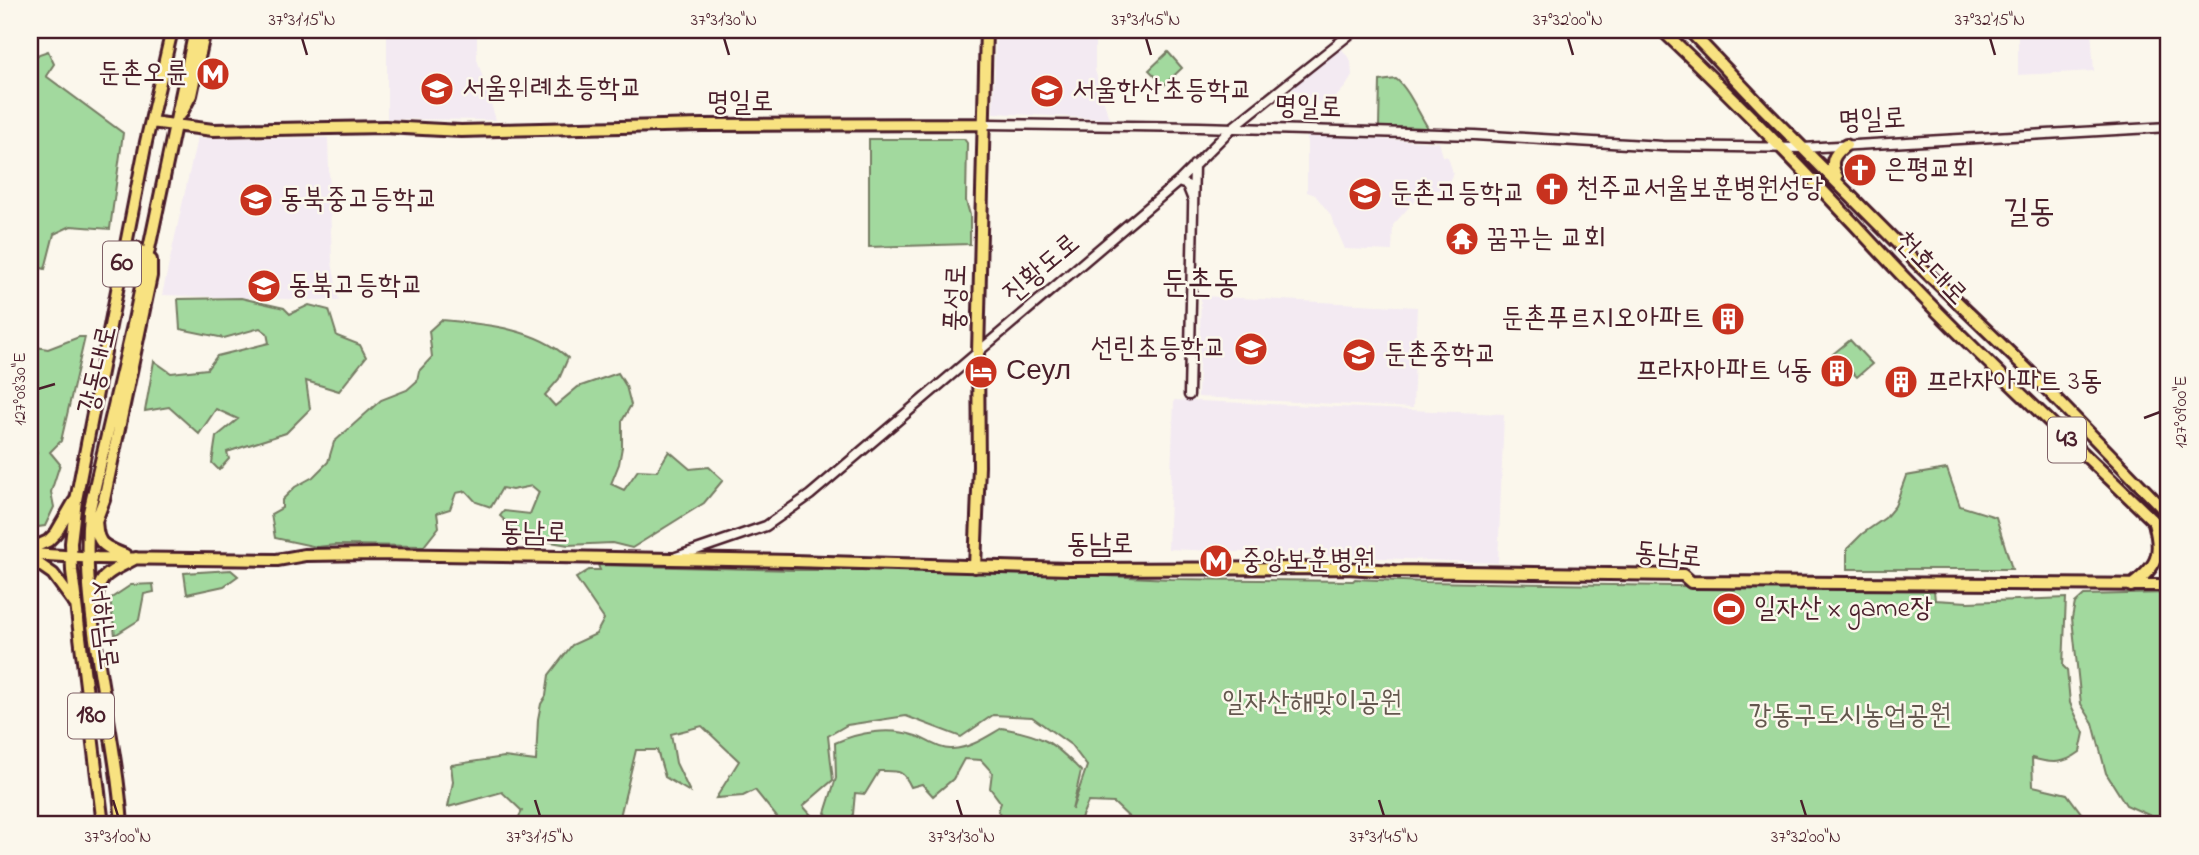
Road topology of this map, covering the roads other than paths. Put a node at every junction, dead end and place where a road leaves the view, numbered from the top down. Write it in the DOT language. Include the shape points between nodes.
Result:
graph roads {
  1 [pos="172,30"];
  2 [pos="195,30"];
  3 [pos="205,30"];
  4 [pos="986,30"];
  5 [pos="1355,30"];
  6 [pos="1662,30"];
  7 [pos="1689,30"];
  8 [pos="151,122"];
  9 [pos="985,124"];
  10 [pos="174,125"];
  11 [pos="2169,127"];
  12 [pos="1231,128"];
  13 [pos="1846,145"];
  14 [pos="1783,147"];
  15 [pos="1803,148"];
  16 [pos="1194,165"];
  17 [pos="1178,182"];
  18 [pos="1839,183"];
  19 [pos="1195,203"];
  20 [pos="152,233"];
  21 [pos="123,258"];
  22 [pos="144,272"];
  23 [pos="978,353"];
  24 [pos="960,368"];
  25 [pos="978,370"];
  26 [pos="1189,395"];
  27 [pos="97,481"];
  28 [pos="76,500"];
  29 [pos="2169,515"];
  30 [pos="96,521"];
  31 [pos="2154,521"];
  32 [pos="2169,536"];
  33 [pos="30,549"];
  34 [pos="30,556"];
  35 [pos="71,556"];
  36 [pos="87,557"];
  37 [pos="134,558"];
  38 [pos="670,559"];
  39 [pos="975,567"];
  40 [pos="2169,585"];
  41 [pos="2130,587"];
  42 [pos="76,607"];
  43 [pos="93,619"];
  44 [pos="103,825"];
  45 [pos="121,825"];
  1 -- 8 [label="main road, 강동대로 / 60"];
  2 -- 10 [label="main road, 강동대로 / 60"];
  3 -- 10 [label="main road" via="191,95"];
  4 -- 9 [label="main road, 풍성로"];
  5 -- 12 [label="street, 진황도로"];
  6 -- 14 [label="main road, 천호대로 / 43"];
  7 -- 15 [label="main road, 천호대로 / 43"];
  8 -- 10 [label="main road, 명일로"];
  8 -- 21 [label="main road, 강동대로 / 60"];
  9 -- 10 [label="main road, 명일로" via="461,131 385,127 213,130"];
  9 -- 12 [label="street, 명일로"];
  9 -- 23 [label="main road, 풍성로"];
  10 -- 20 [label="main road, 강동대로 / 60"];
  11 -- 13 [label="street, 명일로"];
  12 -- 14 [label="street, 명일로"];
  12 -- 16 [label="street, 진황도로"];
  13 -- 15 [label="street, 명일로"];
  13 -- 18 [label="main road" via="1833,159"];
  14 -- 15 [label="street, 명일로"];
  14 -- 31 [label="main road, 천호대로 / 43" via="2056,429"];
  15 -- 18 [label="main road, 천호대로 / 43"];
  16 -- 17 [label="street, 진황도로"];
  16 -- 19 [label="street"];
  17 -- 19 [label="street" via="1187,186"];
  17 -- 23 [label="street, 진황도로"];
  18 -- 29 [label="main road, 천호대로 / 43"];
  19 -- 26 [label="street"];
  20 -- 22 [label="main road, 강동대로 / 60"];
  20 -- 30 [label="main road" via="151,276"];
  21 -- 22 [label="main road" via="132,248 140,250"];
  21 -- 28 [label="main road, 강동대로 / 60"];
  22 -- 27 [label="main road, 강동대로 / 60"];
  23 -- 24 [label="street, 진황도로"];
  23 -- 25 [label="main road, 풍성로"];
  24 -- 25 [label="street"];
  24 -- 38 [label="street, 진황도로" via="810,495 766,526"];
  25 -- 39 [label="main road, 풍성로"];
  27 -- 30 [label="main road"];
  27 -- 36 [label="main road, 강동대로 / 60" via="89,512"];
  28 -- 33 [label="main road" via="56,533"];
  28 -- 35 [label="main road, 강동대로 / 60"];
  30 -- 37 [label="main road" via="103,546"];
  31 -- 32 [label="main road, 천호대로 / 43"];
  31 -- 41 [label="main road" via="2158,555 2148,573"];
  34 -- 35 [label="main road, 동남로"];
  34 -- 42 [label="main road" via="53,574"];
  35 -- 36 [label="main road, 동남로"];
  35 -- 42 [label="main road, 서하남로 / 180"];
  36 -- 37 [label="main road, 동남로"];
  36 -- 43 [label="main road, 서하남로 / 180"];
  37 -- 38 [label="main road, 동남로" via="277,560 378,554"];
  37 -- 43 [label="main road" via="103,576"];
  38 -- 39 [label="main road, 동남로"];
  39 -- 41 [label="main road, 동남로" via="1347,568 1683,575 1691,582"];
  40 -- 41 [label="main road, 동남로"];
  42 -- 44 [label="main road, 서하남로 / 180"];
  43 -- 45 [label="main road, 서하남로 / 180"];
}
